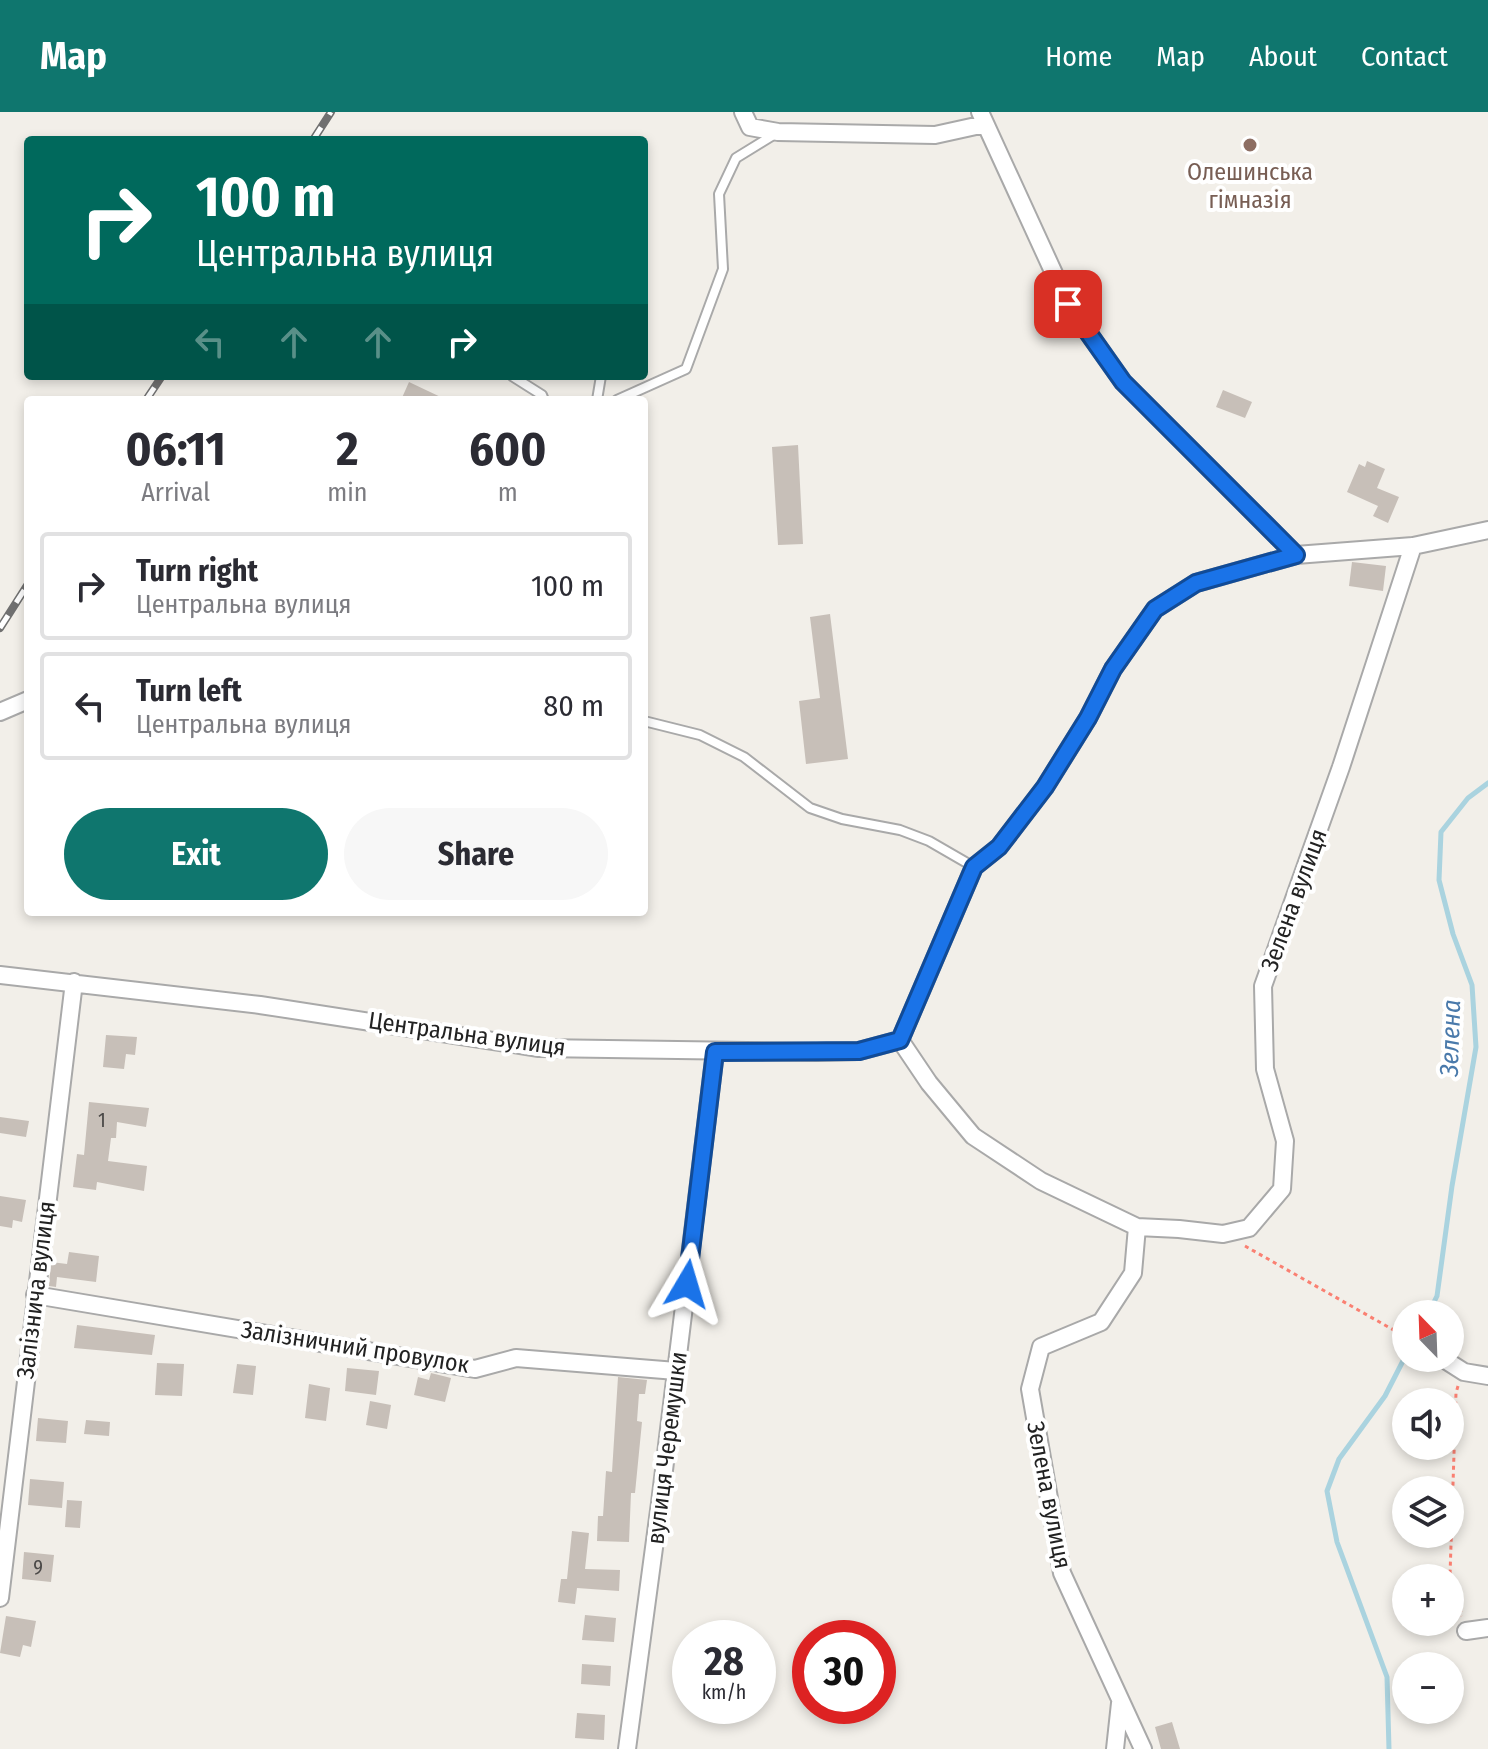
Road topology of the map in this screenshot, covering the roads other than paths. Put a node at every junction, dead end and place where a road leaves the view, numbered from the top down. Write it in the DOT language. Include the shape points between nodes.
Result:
graph roads {
  1 [pos="743,112"];
  2 [pos="983,118"];
  3 [pos="778,132"];
  4 [pos="518,380"];
  5 [pos="542,396"];
  6 [pos="626,396"];
  7 [pos="1488,530"];
  8 [pos="1413,546"];
  9 [pos="1296,555"];
  10 [pos="24,702"];
  11 [pos="0,712"];
  12 [pos="648,722"];
  13 [pos="974,867"];
  14 [pos="0,975"];
  15 [pos="74,982"];
  16 [pos="900,1040"];
  17 [pos="715,1052"];
  18 [pos="1137,1227"];
  19 [pos="35,1295"];
  20 [pos="676,1371"];
  21 [pos="1464,1372"];
  22 [pos="1488,1376"];
  23 [pos="0,1598"];
  24 [pos="1488,1628"];
  25 [pos="1466,1631"];
  26 [pos="1121,1697"];
  27 [pos="627,1749"];
  28 [pos="1115,1749"];
  29 [pos="1143,1749"];
  1 -- 3 [label="street" via="750,127"];
  2 -- 3 [label="street" via="935,135"];
  2 -- 9 [label="street" via="1068,304 1123,382"];
  3 -- 6 [label="lane" via="736,158 719,194 723,269 686,369"];
  4 -- 5 [label="lane"];
  7 -- 8 [label="street"];
  8 -- 9 [label="street"];
  8 -- 18 [label="street, Зелена вулиця" via="1263,986 1265,1069 1285,1141 1282,1189 1249,1228 1223,1234"];
  9 -- 13 [label="street" via="1196,583 1155,609 1113,669 1045,787 999,847"];
  10 -- 11 [label="street"];
  12 -- 13 [label="lane" via="700,735 744,757 810,808 900,830"];
  13 -- 16 [label="street"];
  14 -- 15 [label="street, Центральна вулиця"];
  15 -- 17 [label="street, Центральна вулиця" via="539,1048"];
  15 -- 19 [label="street, Залізнича вулиця"];
  16 -- 17 [label="street, Центральна вулиця" via="859,1051"];
  16 -- 18 [label="street" via="973,1136 1041,1181"];
  17 -- 20 [label="street, вулиця Черемушки"];
  18 -- 26 [label="street, Зелена вулиця" via="1133,1273 1101,1322 1041,1347 1030,1389 1062,1573"];
  19 -- 20 [label="street, Залізничний провулок" via="475,1369 516,1358"];
  19 -- 23 [label="street, Залізнича вулиця"];
  20 -- 27 [label="street, вулиця Черемушки"];
  21 -- 22 [label="street"];
  24 -- 25 [label="street"];
  26 -- 28 [label="street"];
  26 -- 29 [label="street, Зелена вулиця"];
}
